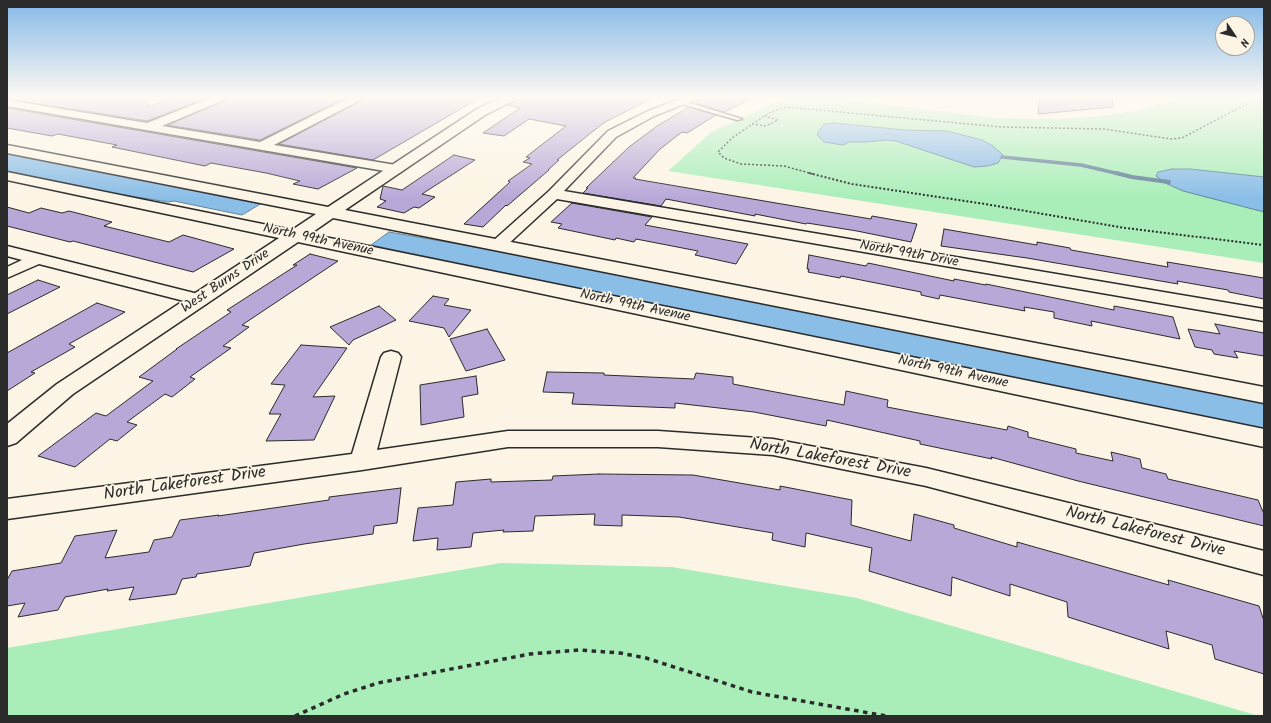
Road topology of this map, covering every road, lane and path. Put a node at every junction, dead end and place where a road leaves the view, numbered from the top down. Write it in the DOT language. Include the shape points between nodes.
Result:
graph roads {
  1 [pos="170,131"];
  2 [pos="292,131"];
  3 [pos="453,131"];
  4 [pos="618,131"];
  5 [pos="743,131"];
  6 [pos="1115,131"];
  7 [pos="1196,131"];
  8 [pos="262,146"];
  9 [pos="7,149"];
  10 [pos="396,169"];
  11 [pos="7,176"];
  12 [pos="554,194"];
  13 [pos="332,212"];
  14 [pos="295,236"];
  15 [pos="499,244"];
  16 [pos="1264,245"];
  17 [pos="7,251"];
  18 [pos="37,259"];
  19 [pos="7,273"];
  20 [pos="200,300"];
  21 [pos="1264,316"];
  22 [pos="390,358"];
  23 [pos="1264,395"];
  24 [pos="7,436"];
  25 [pos="1264,438"];
  26 [pos="362,461"];
  27 [pos="7,509"];
  28 [pos="1264,563"];
  29 [pos="295,716"];
  30 [pos="886,716"];
  1 -- 8 [label="street"];
  2 -- 8 [label="street"];
  3 -- 10 [label="main road, West Burns Drive"];
  4 -- 12 [label="street" via="612,134"];
  5 -- 16 [label="path" via="721,148 718,152 720,155 741,164 784,166 852,184 1125,228"];
  6 -- 7 [label="path" via="1171,139 1182,138"];
  8 -- 10 [label="street"];
  9 -- 13 [label="main road"];
  10 -- 13 [label="main road, West Burns Drive"];
  11 -- 14 [label="main road, North 99th Avenue"];
  12 -- 15 [label="street"];
  12 -- 21 [label="street, North 99th Drive"];
  13 -- 14 [label="main road, West Burns Drive"];
  13 -- 15 [label="main road"];
  14 -- 20 [label="main road, West Burns Drive"];
  14 -- 25 [label="main road, North 99th Avenue"];
  15 -- 23 [label="main road"];
  17 -- 18 [label="street"];
  18 -- 19 [label="street"];
  18 -- 20 [label="street"];
  20 -- 24 [label="main road, West Burns Drive" via="65,389"];
  22 -- 26 [label="street"];
  26 -- 27 [label="street, North Lakeforest Drive"];
  26 -- 28 [label="street, North Lakeforest Drive" via="508,439 658,439 773,447 926,477"];
  29 -- 30 [label="path" via="344,694 378,684 530,654 579,650 646,658 752,692"];
}
